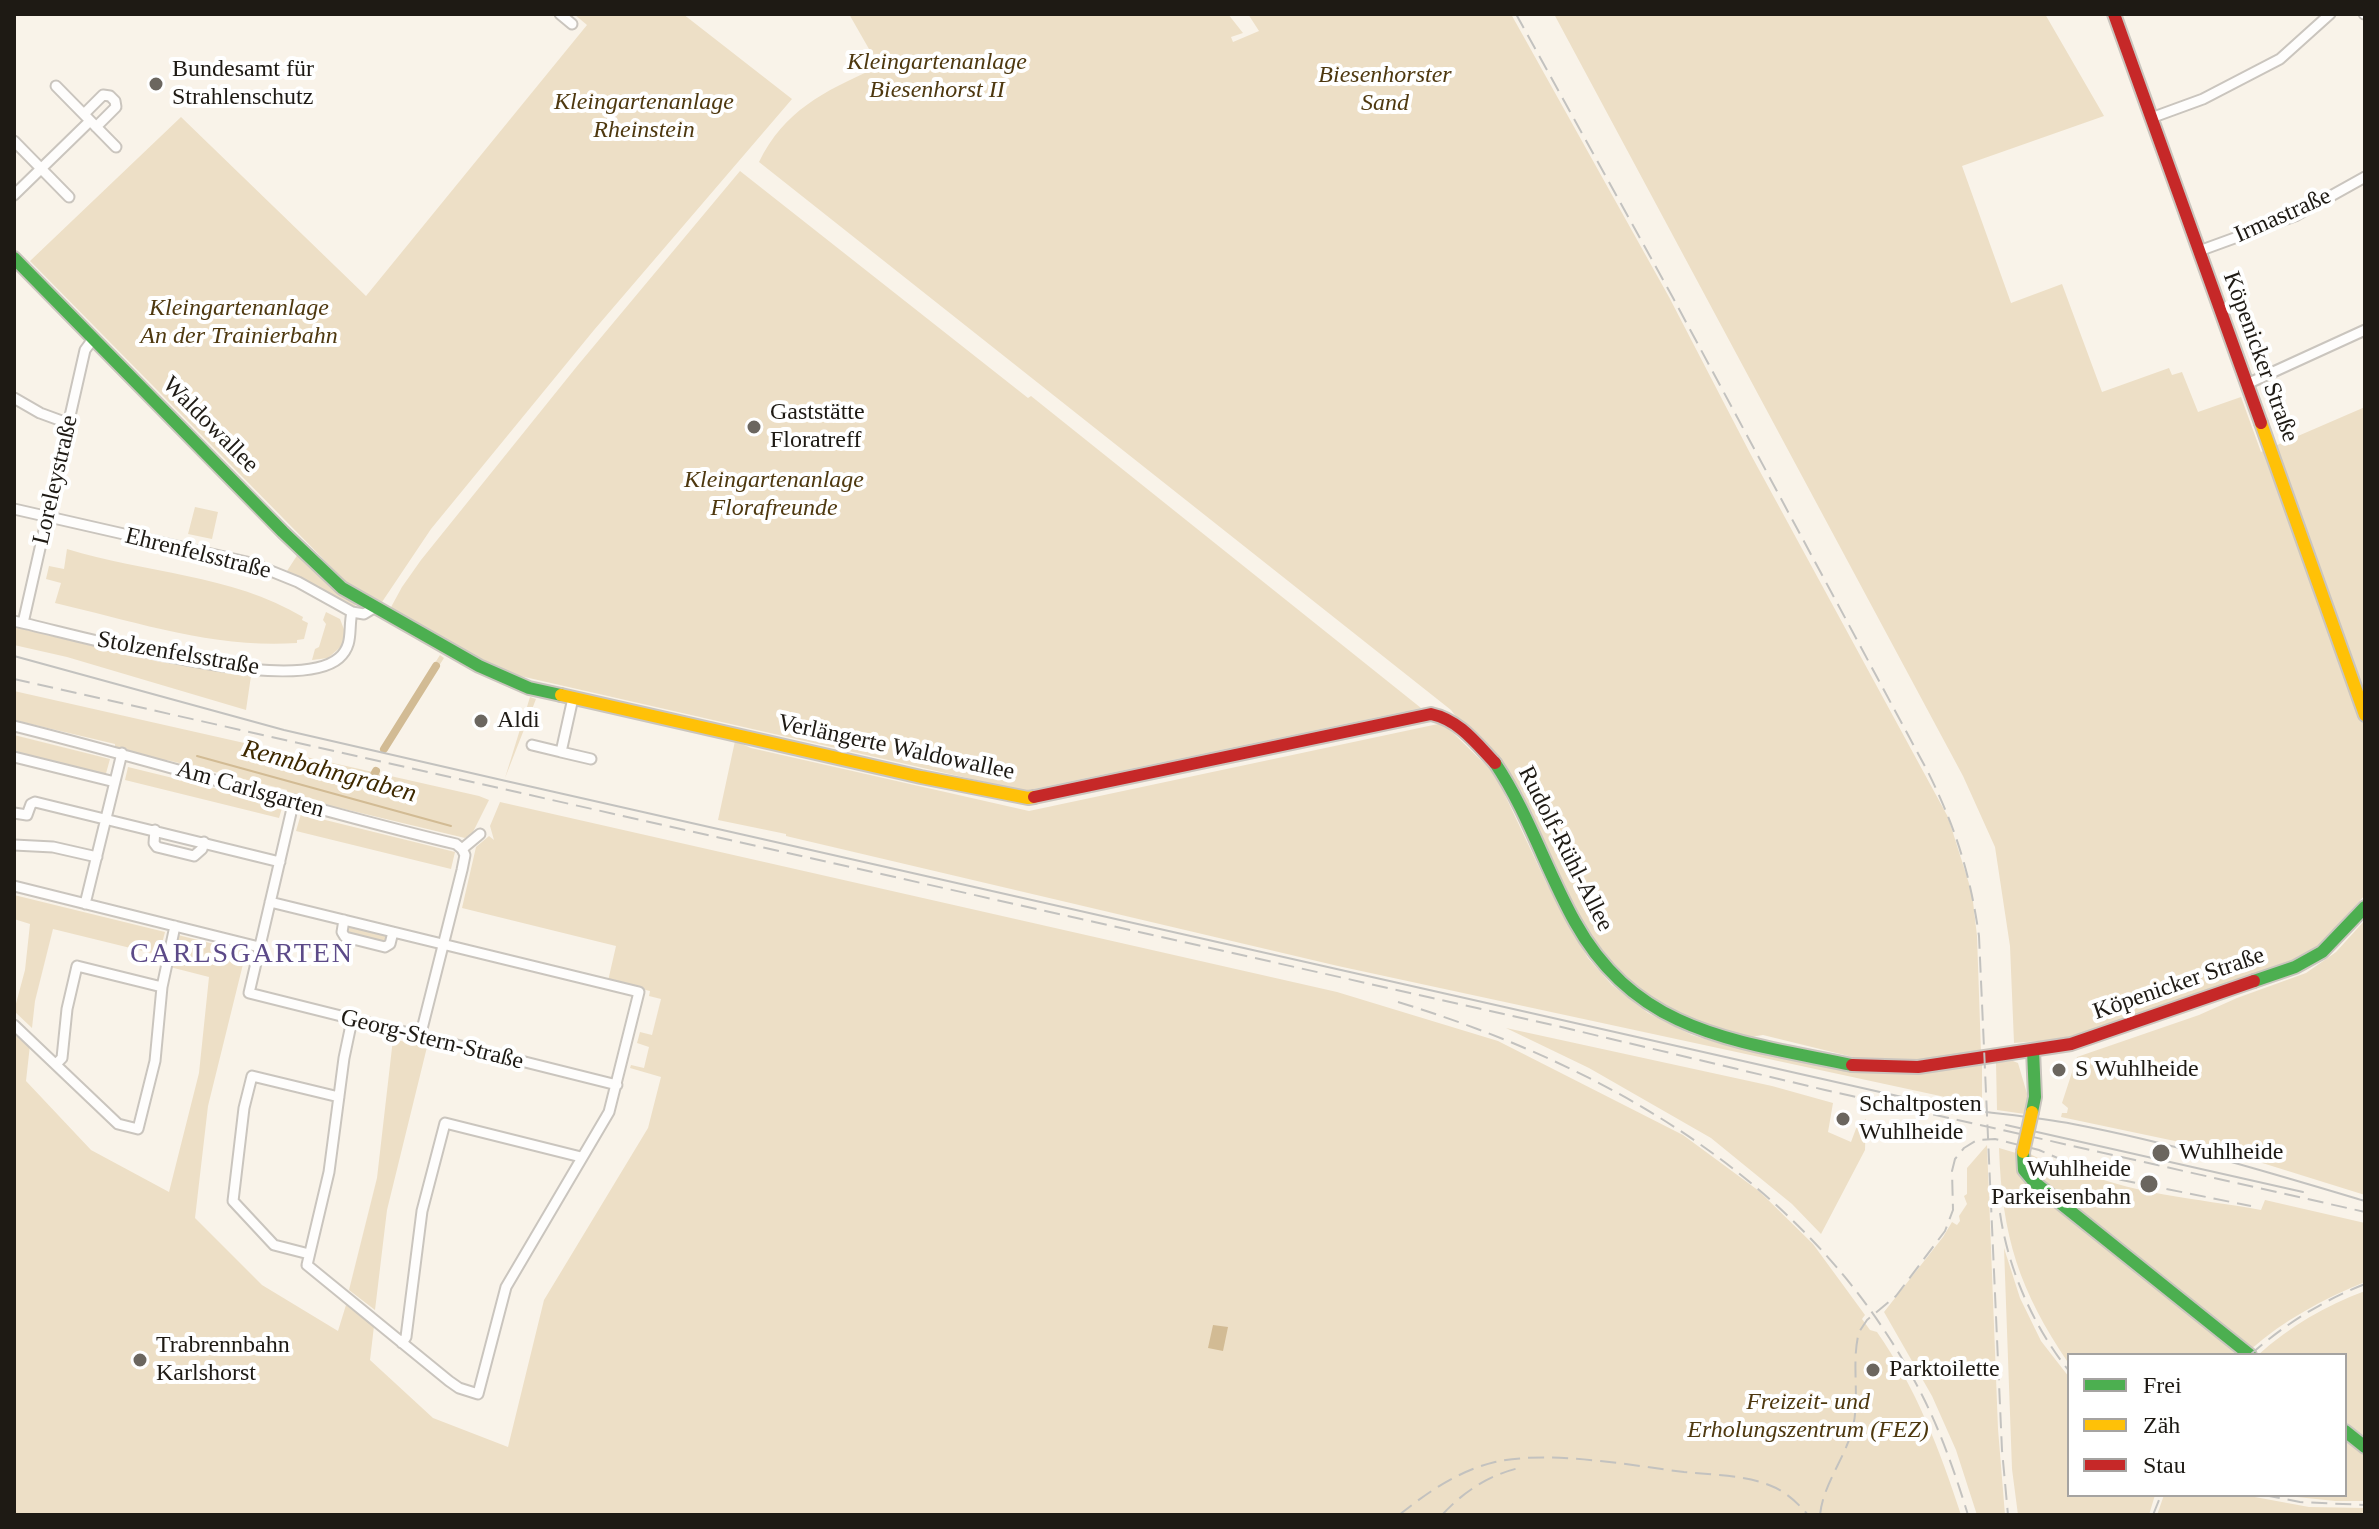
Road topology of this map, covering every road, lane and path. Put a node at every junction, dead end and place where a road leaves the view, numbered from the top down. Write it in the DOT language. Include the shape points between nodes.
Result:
graph roads {
  1 [pos="560,14"];
  2 [pos="2114,14"];
  3 [pos="2330,14"];
  4 [pos="572,24"];
  5 [pos="56,86"];
  6 [pos="2151,118"];
  7 [pos="90,120"];
  8 [pos="14,141"];
  9 [pos="116,147"];
  10 [pos="41,169"];
  11 [pos="2365,177"];
  12 [pos="14,195"];
  13 [pos="69,197"];
  14 [pos="2199,251"];
  15 [pos="14,258"];
  16 [pos="2365,330"];
  17 [pos="93,339"];
  18 [pos="2247,384"];
  19 [pos="14,398"];
  20 [pos="70,424"];
  21 [pos="14,509"];
  22 [pos="48,517"];
  23 [pos="379,610"];
  24 [pos="352,612"];
  25 [pos="18,622"];
  26 [pos="573,698"];
  27 [pos="2365,715"];
  28 [pos="1446,717"];
  29 [pos="14,726"];
  30 [pos="532,745"];
  31 [pos="561,752"];
  32 [pos="122,753"];
  33 [pos="14,757"];
  34 [pos="591,759"];
  35 [pos="115,782"];
  36 [pos="294,800"];
  37 [pos="14,813"];
  38 [pos="106,819"];
  39 [pos="155,830"];
  40 [pos="480,834"];
  41 [pos="204,842"];
  42 [pos="14,845"];
  43 [pos="462,849"];
  44 [pos="97,857"];
  45 [pos="280,862"];
  46 [pos="14,886"];
  47 [pos="270,902"];
  48 [pos="85,904"];
  49 [pos="2365,907"];
  50 [pos="344,920"];
  51 [pos="175,926"];
  52 [pos="393,932"];
  53 [pos="443,945"];
  54 [pos="259,947"];
  55 [pos="162,987"];
  56 [pos="352,1020"];
  57 [pos="14,1025"];
  58 [pos="420,1037"];
  59 [pos="2033,1050"];
  60 [pos="56,1064"];
  61 [pos="617,1085"];
  62 [pos="339,1097"];
  63 [pos="581,1157"];
  64 [pos="309,1254"];
  65 [pos="402,1343"];
  66 [pos="2248,1353"];
  67 [pos="2347,1433"];
  68 [pos="2365,1447"];
  1 -- 4 [label="street"];
  2 -- 6 [label="street, Köpenicker Straße"];
  3 -- 6 [label="street" via="2280,59 2203,99"];
  5 -- 7 [label="street"];
  6 -- 14 [label="street, Köpenicker Straße"];
  7 -- 9 [label="street"];
  7 -- 10 [label="street"];
  8 -- 10 [label="street"];
  10 -- 12 [label="street"];
  10 -- 13 [label="street"];
  11 -- 14 [label="street, Irmastraße" via="2295,216"];
  14 -- 18 [label="street, Köpenicker Straße"];
  15 -- 17 [label="street, Waldowallee"];
  16 -- 18 [label="street"];
  17 -- 20 [label="street, Loreleystraße" via="85,350"];
  17 -- 23 [label="street, Waldowallee" via="315,564"];
  18 -- 27 [label="street, Köpenicker Straße"];
  19 -- 20 [label="street"];
  20 -- 22 [label="street, Loreleystraße"];
  21 -- 22 [label="street, Ehrenfelsstraße"];
  22 -- 24 [label="street, Ehrenfelsstraße" via="251,563"];
  22 -- 25 [label="street, Loreleystraße"];
  23 -- 24 [label="street"];
  23 -- 26 [label="street, Verlängerte Waldowallee" via="498,676"];
  24 -- 25 [label="street, Stolzenfelsstraße" via="350,642 342,656 321,667 283,670 229,668"];
  26 -- 28 [label="street, Verlängerte Waldowallee" via="1028,798 1420,716"];
  26 -- 31 [label="street"];
  28 -- 59 [label="street, Rudolf-Rühl-Allee" via="1501,772 1591,948 1634,995 1671,1018 1719,1037 1861,1067 1918,1067"];
  29 -- 32 [label="street, Am Carlsgarten"];
  30 -- 31 [label="street"];
  31 -- 34 [label="street"];
  32 -- 35 [label="street"];
  32 -- 36 [label="street, Am Carlsgarten"];
  33 -- 35 [label="street"];
  35 -- 38 [label="street"];
  36 -- 43 [label="street, Am Carlsgarten"];
  36 -- 45 [label="street"];
  37 -- 38 [label="street" via="27,815 35,802"];
  38 -- 39 [label="street"];
  38 -- 44 [label="street"];
  39 -- 41 [label="street"];
  39 -- 41 [label="street" via="157,847 194,856"];
  40 -- 43 [label="street"];
  41 -- 45 [label="street"];
  42 -- 44 [label="street"];
  43 -- 53 [label="street" via="465,855"];
  44 -- 48 [label="street"];
  45 -- 47 [label="street"];
  46 -- 48 [label="street"];
  47 -- 50 [label="street"];
  47 -- 54 [label="street"];
  48 -- 51 [label="street"];
  49 -- 59 [label="street, Köpenicker Straße" via="2322,952 2295,967 2088,1039"];
  50 -- 52 [label="street"];
  50 -- 52 [label="street" via="345,937 385,947"];
  51 -- 54 [label="street"];
  51 -- 55 [label="street"];
  52 -- 53 [label="street"];
  53 -- 58 [label="street"];
  53 -- 61 [label="street" via="639,992"];
  54 -- 56 [label="street, Georg-Stern-Straße" via="249,993"];
  55 -- 60 [label="street" via="77,966 62,1058"];
  55 -- 60 [label="street" via="155,1061 138,1129 118,1124"];
  56 -- 58 [label="street, Georg-Stern-Straße"];
  56 -- 62 [label="street"];
  57 -- 60 [label="street"];
  58 -- 61 [label="street, Georg-Stern-Straße"];
  59 -- 66 [label="street, bridge" via="2035,1097 2024,1170"];
  61 -- 63 [label="street" via="609,1112"];
  62 -- 64 [label="street" via="329,1172"];
  62 -- 64 [label="street" via="252,1076 244,1108 233,1201 274,1245"];
  63 -- 65 [label="street" via="506,1287 478,1394 459,1388"];
  63 -- 65 [label="street" via="445,1123 422,1211"];
  64 -- 65 [label="street" via="309,1268"];
  67 -- 68 [label="street"];
}
